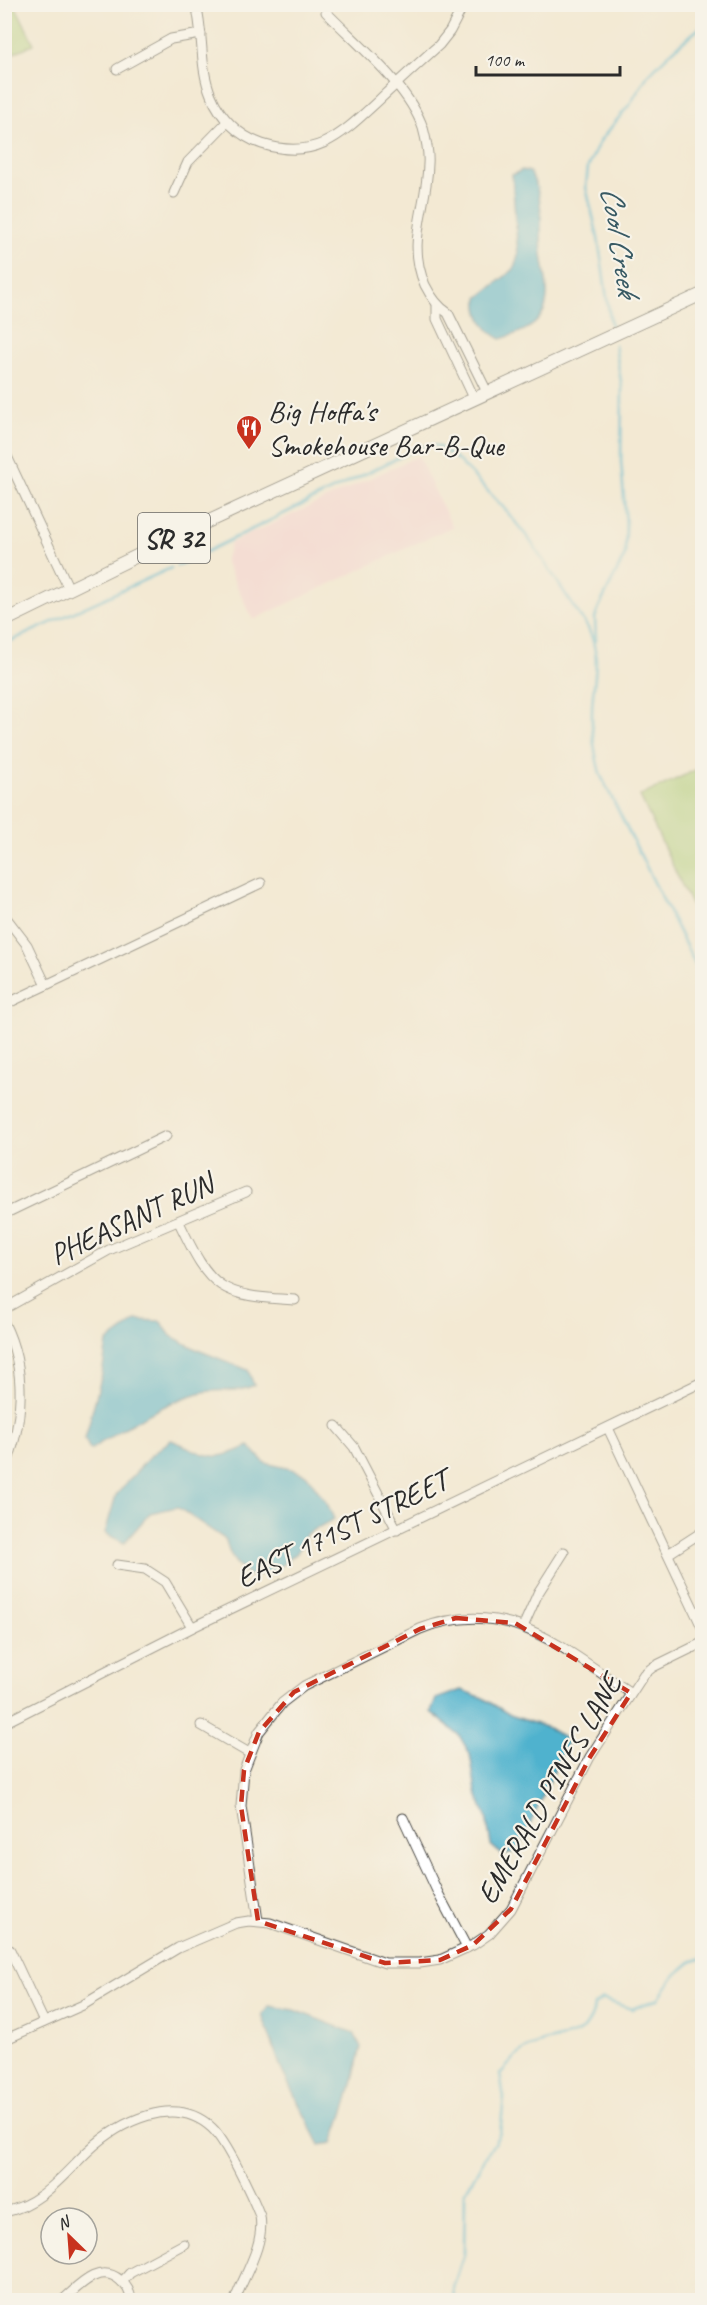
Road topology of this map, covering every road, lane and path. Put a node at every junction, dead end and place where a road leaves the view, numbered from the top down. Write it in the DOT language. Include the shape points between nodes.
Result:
graph roads {
  1 [pos="196,4"];
  2 [pos="464,4"];
  3 [pos="326,12"];
  4 [pos="201,34"];
  5 [pos="117,69"];
  6 [pos="396,84"];
  7 [pos="227,122"];
  8 [pos="174,194"];
  9 [pos="702,294"];
  10 [pos="437,306"];
  11 [pos="487,392"];
  12 [pos="474,398"];
  13 [pos="4,450"];
  14 [pos="69,589"];
  15 [pos="4,621"];
  16 [pos="261,883"];
  17 [pos="4,915"];
  18 [pos="46,985"];
  19 [pos="4,1005"];
  20 [pos="166,1136"];
  21 [pos="246,1192"];
  22 [pos="4,1214"];
  23 [pos="178,1222"];
  24 [pos="295,1300"];
  25 [pos="4,1309"];
  26 [pos="4,1323"];
  27 [pos="702,1382"];
  28 [pos="336,1426"];
  29 [pos="608,1428"];
  30 [pos="4,1470"];
  31 [pos="397,1530"];
  32 [pos="702,1532"];
  33 [pos="564,1552"];
  34 [pos="668,1554"];
  35 [pos="117,1565"];
  36 [pos="192,1627"];
  37 [pos="523,1627"];
  38 [pos="702,1627"];
  39 [pos="702,1643"];
  40 [pos="631,1693"];
  41 [pos="5,1720"];
  42 [pos="201,1725"];
  43 [pos="249,1753"];
  44 [pos="403,1818"];
  45 [pos="258,1922"];
  46 [pos="467,1948"];
  47 [pos="10,1950"];
  48 [pos="44,2022"];
  49 [pos="4,2040"];
  50 [pos="4,2212"];
  51 [pos="184,2244"];
  52 [pos="122,2282"];
  53 [pos="63,2301"];
  54 [pos="131,2301"];
  55 [pos="235,2301"];
  1 -- 4 [label="street"];
  2 -- 6 [label="street" via="450,31"];
  3 -- 6 [label="street"];
  4 -- 5 [label="street" via="171,39"];
  4 -- 7 [label="street" via="207,84"];
  6 -- 7 [label="street" via="342,134 304,148 287,149 254,141"];
  6 -- 10 [label="street" via="414,109 427,146 416,257"];
  7 -- 8 [label="street" via="188,162"];
  9 -- 11 [label="main road, SR 32"];
  10 -- 11 [label="street" via="448,313"];
  10 -- 12 [label="street" via="437,319"];
  11 -- 12 [label="main road, SR 32"];
  12 -- 14 [label="main road, SR 32"];
  13 -- 14 [label="street"];
  14 -- 15 [label="main road, SR 32"];
  16 -- 18 [label="street"];
  17 -- 18 [label="street" via="27,945"];
  18 -- 19 [label="street"];
  20 -- 22 [label="street"];
  21 -- 23 [label="street, PHEASANT RUN"];
  23 -- 24 [label="street" via="202,1268 223,1287 250,1297"];
  23 -- 25 [label="street, PHEASANT RUN" via="109,1250"];
  26 -- 30 [label="street" via="17,1361 20,1391 18,1430"];
  27 -- 29 [label="street, EAST 171ST STREET"];
  28 -- 31 [label="street" via="354,1447"];
  29 -- 31 [label="street, EAST 171ST STREET"];
  29 -- 34 [label="street"];
  31 -- 36 [label="street, EAST 171ST STREET"];
  32 -- 34 [label="street"];
  33 -- 37 [label="street" via="538,1593"];
  34 -- 38 [label="street"];
  35 -- 36 [label="street" via="145,1569 165,1581"];
  36 -- 41 [label="street, EAST 171ST STREET"];
  37 -- 40 [label="street"];
  37 -- 43 [label="street" via="475,1617 447,1620 420,1629 294,1692 270,1716"];
  39 -- 40 [label="street, EMERALD PINES LANE" via="653,1667"];
  40 -- 46 [label="street, EMERALD PINES LANE" via="590,1757 512,1909 489,1934"];
  42 -- 43 [label="street"];
  43 -- 45 [label="street" via="241,1806"];
  44 -- 46 [label="street"];
  45 -- 46 [label="street, EMERALD PINES LANE" via="385,1963 420,1963"];
  45 -- 48 [label="street, EMERALD PINES LANE" via="236,1923 207,1934 83,2005"];
  47 -- 48 [label="street"];
  48 -- 49 [label="street, EMERALD PINES LANE"];
  50 -- 55 [label="street" via="39,2198 113,2132 152,2114 174,2112 203,2121 218,2135 262,2224"];
  51 -- 52 [label="street" via="130,2273"];
  52 -- 53 [label="street" via="109,2274 98,2274"];
  52 -- 54 [label="street"];
}
